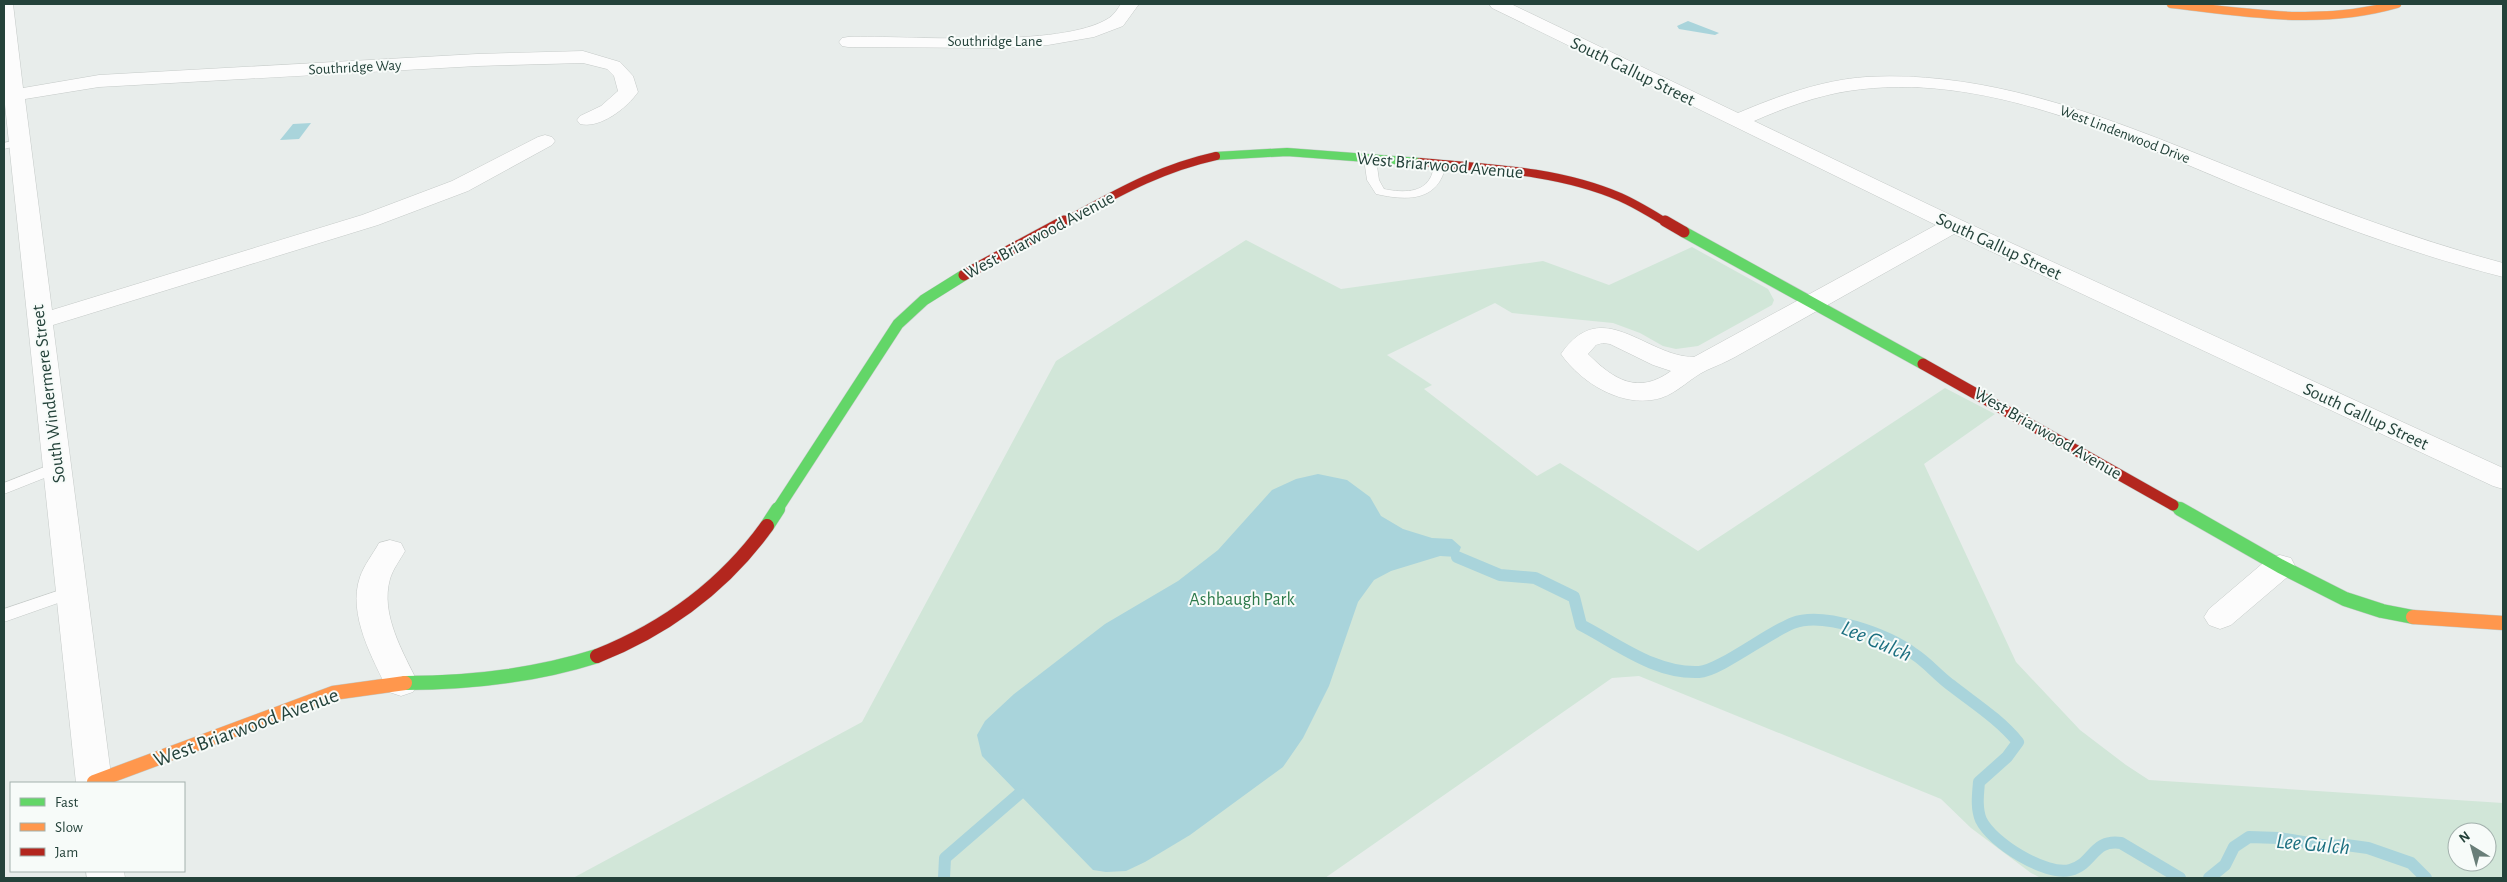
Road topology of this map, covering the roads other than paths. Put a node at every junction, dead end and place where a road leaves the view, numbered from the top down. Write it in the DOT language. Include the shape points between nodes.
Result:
graph roads {
  1 [pos="4,4"];
  2 [pos="1130,4"];
  3 [pos="1498,4"];
  4 [pos="2171,4"];
  5 [pos="2397,4"];
  6 [pos="848,42"];
  7 [pos="9,96"];
  8 [pos="587,120"];
  9 [pos="1737,121"];
  10 [pos="545,141"];
  11 [pos="12,144"];
  12 [pos="1370,159"];
  13 [pos="1440,164"];
  14 [pos="1953,225"];
  15 [pos="2503,270"];
  16 [pos="1814,303"];
  17 [pos="40,321"];
  18 [pos="1697,365"];
  19 [pos="57,467"];
  20 [pos="2503,479"];
  21 [pos="4,489"];
  22 [pos="390,551"];
  23 [pos="2280,566"];
  24 [pos="72,592"];
  25 [pos="4,616"];
  26 [pos="2220,617"];
  27 [pos="2503,624"];
  28 [pos="401,683"];
  29 [pos="94,782"];
  30 [pos="97,782"];
  1 -- 7 [label="street, South Windermere Street"];
  2 -- 6 [label="street, Southridge Lane" via="1124,15 1107,26 1087,34 1051,41"];
  3 -- 9 [label="street, South Gallup Street"];
  4 -- 5 [label="street" via="2309,15 2351,15 2386,10"];
  7 -- 8 [label="street, Southridge Way" via="99,81 583,57 601,59 619,70 624,75 628,92 608,110"];
  7 -- 11 [label="street, South Windermere Street"];
  9 -- 14 [label="street, South Gallup Street"];
  9 -- 15 [label="street, West Lindenwood Drive" via="1793,99 1862,83 1913,82 1993,91 2088,118 2367,228 2432,251"];
  10 -- 17 [label="street" via="460,186 370,220"];
  11 -- 17 [label="street, South Windermere Street"];
  12 -- 13 [label="street, West Briarwood Avenue"];
  12 -- 13 [label="lane" via="1373,180 1380,191 1390,194 1408,195 1423,191 1436,180"];
  12 -- 28 [label="street, West Briarwood Avenue" via="1258,152 1184,162 1157,172 949,283 898,324 750,552 697,602 616,649 571,665 493,681"];
  13 -- 16 [label="street, West Briarwood Avenue" via="1541,174 1600,189"];
  14 -- 16 [label="street"];
  14 -- 20 [label="street, South Gallup Street"];
  16 -- 18 [label="street"];
  16 -- 23 [label="street, West Briarwood Avenue"];
  17 -- 19 [label="street, South Windermere Street"];
  19 -- 21 [label="lane"];
  19 -- 24 [label="street, South Windermere Street"];
  22 -- 28 [label="street" via="375,578 372,612"];
  23 -- 26 [label="street"];
  23 -- 27 [label="street, West Briarwood Avenue" via="2346,599 2382,611 2419,618 2484,620"];
  24 -- 25 [label="lane"];
  24 -- 29 [label="street, South Windermere Street"];
  28 -- 30 [label="street, West Briarwood Avenue" via="333,693"];
}
